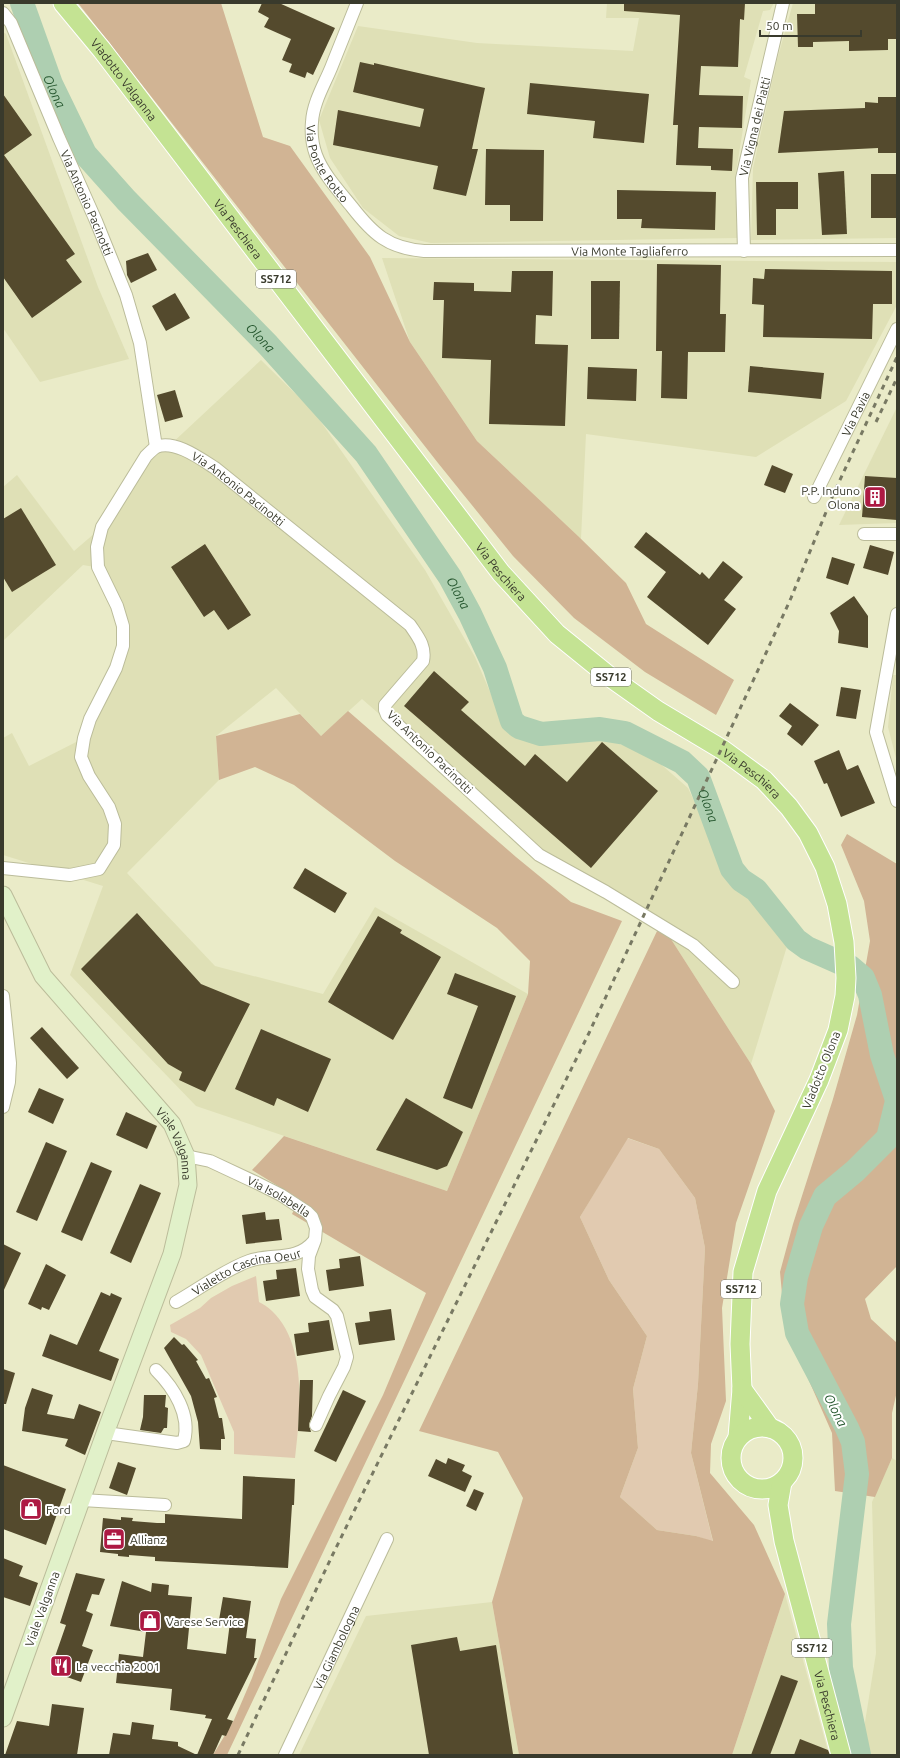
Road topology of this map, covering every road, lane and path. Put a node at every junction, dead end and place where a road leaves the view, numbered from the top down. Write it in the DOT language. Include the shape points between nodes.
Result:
graph roads {
  1 [pos="63,3"];
  2 [pos="357,3"];
  3 [pos="783,3"];
  4 [pos="3,13"];
  5 [pos="184,158"];
  6 [pos="368,228"];
  7 [pos="897,250"];
  8 [pos="744,252"];
  9 [pos="897,329"];
  10 [pos="156,447"];
  11 [pos="814,497"];
  12 [pos="864,534"];
  13 [pos="897,534"];
  14 [pos="897,614"];
  15 [pos="897,801"];
  16 [pos="3,868"];
  17 [pos="3,895"];
  18 [pos="844,942"];
  19 [pos="734,982"];
  20 [pos="3,996"];
  21 [pos="3,1107"];
  22 [pos="186,1156"];
  23 [pos="767,1191"];
  24 [pos="315,1240"];
  25 [pos="176,1302"];
  26 [pos="156,1370"];
  27 [pos="742,1389"];
  28 [pos="316,1425"];
  29 [pos="770,1428"];
  30 [pos="106,1433"];
  31 [pos="738,1437"];
  32 [pos="782,1482"];
  33 [pos="742,1483"];
  34 [pos="82,1500"];
  35 [pos="165,1505"];
  36 [pos="387,1539"];
  37 [pos="784,1541"];
  38 [pos="6,1698"];
  39 [pos="3,1718"];
  40 [pos="285,1755"];
  41 [pos="841,1755"];
  1 -- 5 [label="main road, Viadotto Valganna / SS712"];
  2 -- 6 [label="street, Via Ponte Rotto" via="318,98 312,129 314,147 320,164"];
  3 -- 8 [label="street, Via Vigna dei Piatti" via="742,178"];
  4 -- 10 [label="street, Via Antonio Pacinotti" via="11,23 126,295 140,343"];
  5 -- 18 [label="main road, Via Peschiera / SS712" via="501,573 552,628 616,681 658,711 749,768 789,807 808,833 824,867 837,904"];
  6 -- 8 [label="street, Via Monte Tagliaferro" via="393,245 424,251"];
  7 -- 8 [label="street, Via Monte Tagliaferro"];
  9 -- 11 [label="street, Via Pavia"];
  10 -- 16 [label="street" via="146,456 102,527 97,547 98,567 117,606 123,626 123,646 116,668 90,719 81,757 89,776 109,807 115,824 114,845 99,869 70,875"];
  10 -- 19 [label="street, Via Antonio Pacinotti" via="168,446 186,450 215,468 410,625 422,642 425,652 423,661 386,705 384,710 387,715 539,855 693,945"];
  12 -- 13 [label="street"];
  14 -- 15 [label="street" via="876,732"];
  17 -- 22 [label="main road, Viale Valganna" via="43,976 172,1124"];
  18 -- 23 [label="main road, Viadotto Olona / SS712" via="845,996 836,1035 819,1080"];
  20 -- 21 [label="street" via="10,1063"];
  22 -- 24 [label="street, Via Isolabella" via="210,1161 281,1195 312,1217 316,1228"];
  22 -- 30 [label="main road, Viale Valganna" via="188,1185 172,1254"];
  23 -- 27 [label="main road, Via Peschiera / SS712" via="743,1272 740,1344"];
  24 -- 25 [label="street, Vialetto Cascina Oeur" via="299,1254 257,1259 244,1264"];
  24 -- 28 [label="street, Via Isolabella" via="309,1256 308,1269 312,1290 315,1297 337,1316 347,1357"];
  26 -- 30 [label="street" via="178,1400 186,1434 184,1441 177,1443"];
  27 -- 29 [label="main road, Via Peschiera / SS712"];
  27 -- 31 [label="main road, Via Peschiera / SS712"];
  29 -- 31 [label="main road" via="752,1428"];
  29 -- 32 [label="main road, Via Peschiera / SS712" via="790,1443 793,1456 789,1473"];
  30 -- 34 [label="main road, Viale Valganna"];
  31 -- 33 [label="main road, Via Peschiera / SS712" via="732,1446 730,1456 731,1466"];
  32 -- 33 [label="main road" via="762,1489"];
  32 -- 37 [label="main road, Via Peschiera / SS712" via="778,1505"];
  33 -- 37 [label="main road, Via Peschiera / SS712" via="767,1508"];
  34 -- 35 [label="street"];
  34 -- 38 [label="main road, Viale Valganna"];
  36 -- 40 [label="street, Via Giambologna"];
  37 -- 41 [label="main road, Via Peschiera / SS712"];
  38 -- 39 [label="main road, Viale Valganna"];
}
